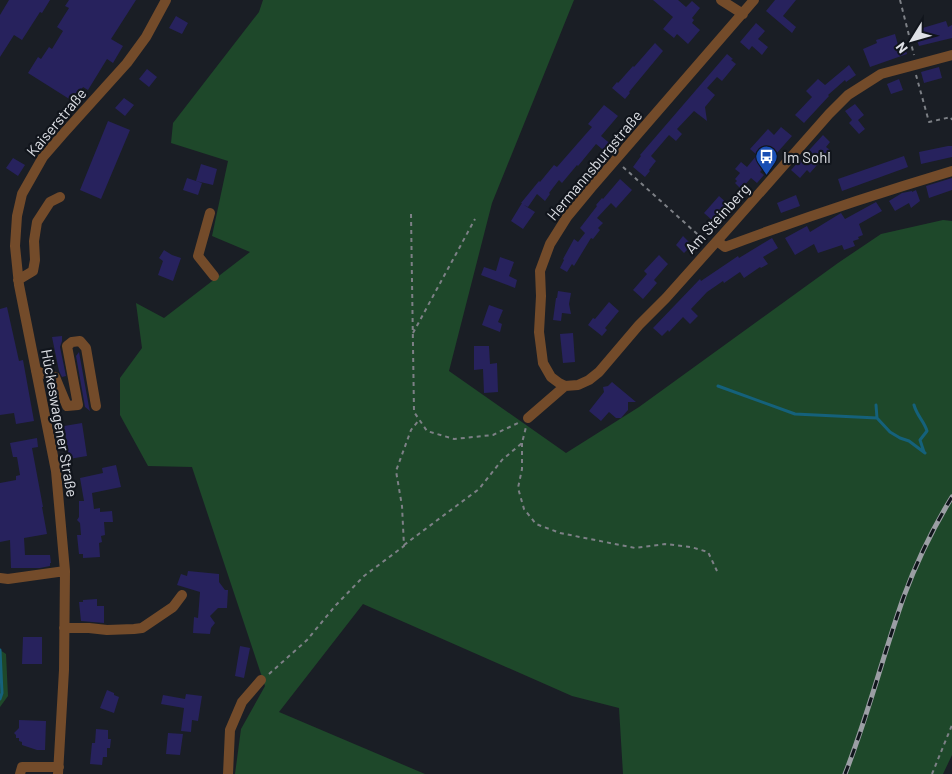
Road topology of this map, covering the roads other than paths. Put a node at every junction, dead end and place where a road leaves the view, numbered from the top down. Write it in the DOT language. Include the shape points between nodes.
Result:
graph roads {
  1 [pos="166,0"];
  2 [pos="721,0"];
  3 [pos="754,0"];
  4 [pos="743,14"];
  5 [pos="952,55"];
  6 [pos="952,171"];
  7 [pos="60,197"];
  8 [pos="210,213"];
  9 [pos="714,244"];
  10 [pos="214,276"];
  11 [pos="18,280"];
  12 [pos="30,340"];
  13 [pos="36,372"];
  14 [pos="565,386"];
  15 [pos="96,406"];
  16 [pos="528,418"];
  17 [pos="65,571"];
  18 [pos="0,578"];
  19 [pos="182,595"];
  20 [pos="64,628"];
  21 [pos="261,680"];
  22 [pos="58,771"];
  23 [pos="20,774"];
  24 [pos="228,774"];
  1 -- 11 [label="street, Kaiserstraße" via="127,63 43,157 22,194 15,246"];
  2 -- 4 [label="street"];
  3 -- 4 [label="street, Hermannsburgstraße"];
  4 -- 14 [label="street, Hermannsburgstraße" via="591,188 550,244 540,271 539,332 543,363 551,377"];
  5 -- 9 [label="street, Am Steinberg" via="881,74 848,95"];
  6 -- 9 [label="street" via="725,247"];
  7 -- 11 [label="street" via="50,202 36,222 33,271"];
  8 -- 10 [label="street" via="198,256"];
  9 -- 14 [label="street, Am Steinberg" via="599,372 578,385"];
  11 -- 12 [label="street, Kaiserstraße"];
  12 -- 13 [label="street, Hückeswagener Straße"];
  13 -- 15 [label="street" via="55,377 67,406 78,405 67,346 80,341 86,348"];
  13 -- 17 [label="street, Hückeswagener Straße" via="56,471"];
  14 -- 16 [label="street"];
  17 -- 18 [label="street"];
  17 -- 20 [label="street, Hückeswagener Straße"];
  19 -- 20 [label="street" via="173,607 142,628"];
  20 -- 22 [label="street, Hückeswagener Straße"];
  21 -- 24 [label="street" via="242,702 230,730"];
  22 -- 23 [label="street" via="22,767"];
}
